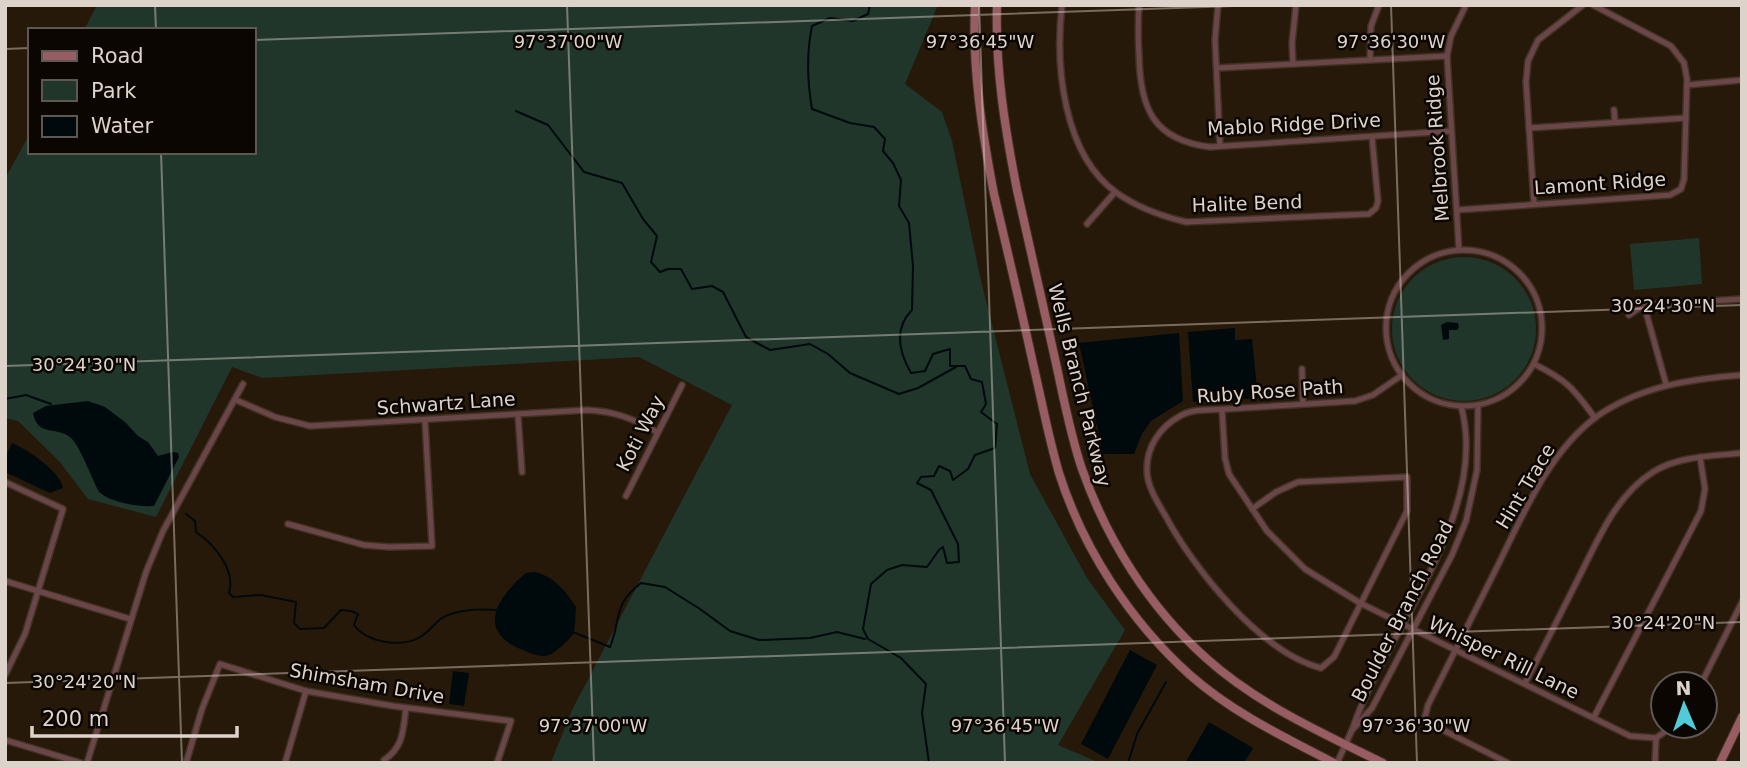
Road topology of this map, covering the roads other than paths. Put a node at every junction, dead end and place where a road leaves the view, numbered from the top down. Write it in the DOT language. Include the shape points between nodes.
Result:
graph roads {
  1 [pos="975,5"];
  2 [pos="997,5"];
  3 [pos="1062,5"];
  4 [pos="1139,5"];
  5 [pos="1218,5"];
  6 [pos="1296,5"];
  7 [pos="1379,5"];
  8 [pos="1465,5"];
  9 [pos="1583,5"];
  10 [pos="1593,5"];
  11 [pos="1447,56"];
  12 [pos="1370,60"];
  13 [pos="1293,64"];
  14 [pos="1217,68"];
  15 [pos="1742,80"];
  16 [pos="1687,85"];
  17 [pos="1614,110"];
  18 [pos="1686,118"];
  19 [pos="1615,122"];
  20 [pos="1529,128"];
  21 [pos="1451,131"];
  22 [pos="1372,136"];
  23 [pos="1220,146"];
  24 [pos="1115,192"];
  25 [pos="1534,204"];
  26 [pos="1457,209"];
  27 [pos="1087,224"];
  28 [pos="1460,250"];
  29 [pos="1742,299"];
  30 [pos="1644,306"];
  31 [pos="1629,315"];
  32 [pos="1534,364"];
  33 [pos="1302,369"];
  34 [pos="1402,375"];
  35 [pos="1742,375"];
  36 [pos="243,384"];
  37 [pos="1666,384"];
  38 [pos="682,385"];
  39 [pos="236,401"];
  40 [pos="1303,404"];
  41 [pos="1478,405"];
  42 [pos="1461,406"];
  43 [pos="1222,410"];
  44 [pos="518,415"];
  45 [pos="1595,418"];
  46 [pos="425,421"];
  47 [pos="657,432"];
  48 [pos="1742,453"];
  49 [pos="1700,457"];
  50 [pos="522,472"];
  51 [pos="5,482"];
  52 [pos="626,496"];
  53 [pos="1252,509"];
  54 [pos="288,524"];
  55 [pos="5,581"];
  56 [pos="38,592"];
  57 [pos="1742,602"];
  58 [pos="1360,603"];
  59 [pos="130,619"];
  60 [pos="1401,624"];
  61 [pos="1413,630"];
  62 [pos="1456,651"];
  63 [pos="1708,670"];
  64 [pos="5,675"];
  65 [pos="1525,684"];
  66 [pos="306,691"];
  67 [pos="406,708"];
  68 [pos="1742,717"];
  69 [pos="1594,718"];
  70 [pos="1352,730"];
  71 [pos="1649,737"];
  72 [pos="5,740"];
  73 [pos="1656,740"];
  74 [pos="1346,744"];
  75 [pos="384,760"];
  76 [pos="81,763"];
  77 [pos="87,763"];
  78 [pos="187,763"];
  79 [pos="285,763"];
  80 [pos="496,763"];
  81 [pos="1336,763"];
  82 [pos="1383,763"];
  83 [pos="1508,763"];
  84 [pos="1655,763"];
  85 [pos="1720,763"];
  1 -- 81 [label="street, Wells Branch Parkway" via="977,85 994,194 1059,473 1089,543 1138,619 1191,675 1264,727"];
  2 -- 74 [label="street, Wells Branch Parkway" via="1000,83 1014,178 1081,466 1104,521 1156,605 1206,658 1275,708"];
  3 -- 24 [label="street, Halite Bend" via="1066,110 1090,163"];
  4 -- 23 [label="street, Mablo Ridge Drive" via="1140,76 1150,115 1181,141"];
  5 -- 14 [label="street"];
  6 -- 13 [label="street"];
  7 -- 12 [label="street" via="1371,26"];
  8 -- 11 [label="street, Melbrook Ridge"];
  9 -- 20 [label="street" via="1531,49 1525,72"];
  10 -- 16 [label="street, Lamont Ridge" via="1676,51 1686,70"];
  11 -- 12 [label="street"];
  11 -- 21 [label="street, Melbrook Ridge"];
  12 -- 13 [label="street"];
  13 -- 14 [label="street"];
  14 -- 23 [label="street"];
  15 -- 16 [label="street"];
  16 -- 18 [label="street, Lamont Ridge"];
  17 -- 19 [label="street"];
  18 -- 19 [label="street"];
  18 -- 25 [label="street, Lamont Ridge" via="1684,179 1677,193"];
  19 -- 20 [label="street"];
  20 -- 25 [label="street"];
  21 -- 22 [label="street, Mablo Ridge Drive"];
  21 -- 26 [label="street, Melbrook Ridge"];
  22 -- 23 [label="street, Mablo Ridge Drive"];
  22 -- 24 [label="street, Halite Bend" via="1378,201 1368,214 1186,222 1163,217"];
  24 -- 27 [label="street"];
  25 -- 26 [label="street, Lamont Ridge"];
  26 -- 28 [label="street, Melbrook Ridge"];
  28 -- 32 [label="street" via="1502,260 1532,289 1543,331"];
  28 -- 34 [label="street" via="1423,262 1403,279 1391,301 1387,340"];
  29 -- 30 [label="street"];
  30 -- 31 [label="street"];
  30 -- 37 [label="street"];
  32 -- 41 [label="street" via="1512,390"];
  32 -- 45 [label="street" via="1562,378"];
  33 -- 40 [label="street"];
  34 -- 40 [label="street, Ruby Rose Path" via="1355,401"];
  34 -- 42 [label="street" via="1422,394"];
  35 -- 37 [label="street, Hint Trace"];
  36 -- 39 [label="street"];
  37 -- 45 [label="street, Hint Trace"];
  38 -- 47 [label="street, Koti Way"];
  39 -- 46 [label="street, Schwartz Lane" via="275,418 310,426"];
  39 -- 59 [label="street" via="163,531"];
  40 -- 43 [label="street, Ruby Rose Path"];
  41 -- 42 [label="street"];
  41 -- 61 [label="street, Boulder Branch Road" via="1475,492 1452,555"];
  42 -- 60 [label="street, Boulder Branch Road" via="1466,437 1462,492 1440,550"];
  43 -- 53 [label="street, Whisper Rill Lane" via="1226,466"];
  43 -- 58 [label="street, Ruby Rose Path" via="1183,414 1157,435 1148,453 1150,483 1181,546 1247,621 1305,664 1321,668 1334,657"];
  44 -- 46 [label="street, Schwartz Lane"];
  44 -- 47 [label="street, Schwartz Lane" via="601,411"];
  44 -- 50 [label="street"];
  45 -- 62 [label="street, Hint Trace" via="1563,450 1530,502"];
  46 -- 54 [label="street" via="432,546 363,545"];
  47 -- 52 [label="street, Koti Way"];
  48 -- 49 [label="street"];
  49 -- 65 [label="street" via="1655,471 1620,504"];
  49 -- 69 [label="street" via="1705,489 1701,510"];
  51 -- 56 [label="street" via="63,509"];
  53 -- 58 [label="street, Whisper Rill Lane" via="1305,569"];
  53 -- 58 [label="street" via="1298,482 1407,477 1407,511"];
  55 -- 56 [label="street"];
  56 -- 59 [label="street"];
  56 -- 64 [label="street"];
  57 -- 63 [label="street"];
  58 -- 60 [label="street, Whisper Rill Lane"];
  59 -- 77 [label="street"];
  60 -- 61 [label="street, Whisper Rill Lane"];
  60 -- 70 [label="street, Boulder Branch Road"];
  61 -- 62 [label="street, Whisper Rill Lane"];
  61 -- 70 [label="street, Boulder Branch Road" via="1372,708"];
  62 -- 65 [label="street, Whisper Rill Lane"];
  62 -- 83 [label="street, Hint Trace" via="1425,716 1433,725"];
  65 -- 69 [label="street, Whisper Rill Lane"];
  66 -- 67 [label="street, Shimsham Drive"];
  66 -- 78 [label="street, Shimsham Drive" via="220,664"];
  66 -- 79 [label="street"];
  67 -- 75 [label="street" via="396,752"];
  67 -- 80 [label="street, Shimsham Drive" via="512,721"];
  68 -- 85 [label="street"];
  69 -- 71 [label="street, Whisper Rill Lane" via="1630,736"];
  70 -- 74 [label="street"];
  72 -- 76 [label="street"];
  73 -- 84 [label="street"];
  74 -- 81 [label="street"];
  74 -- 82 [label="street, Wells Branch Parkway"];
}
